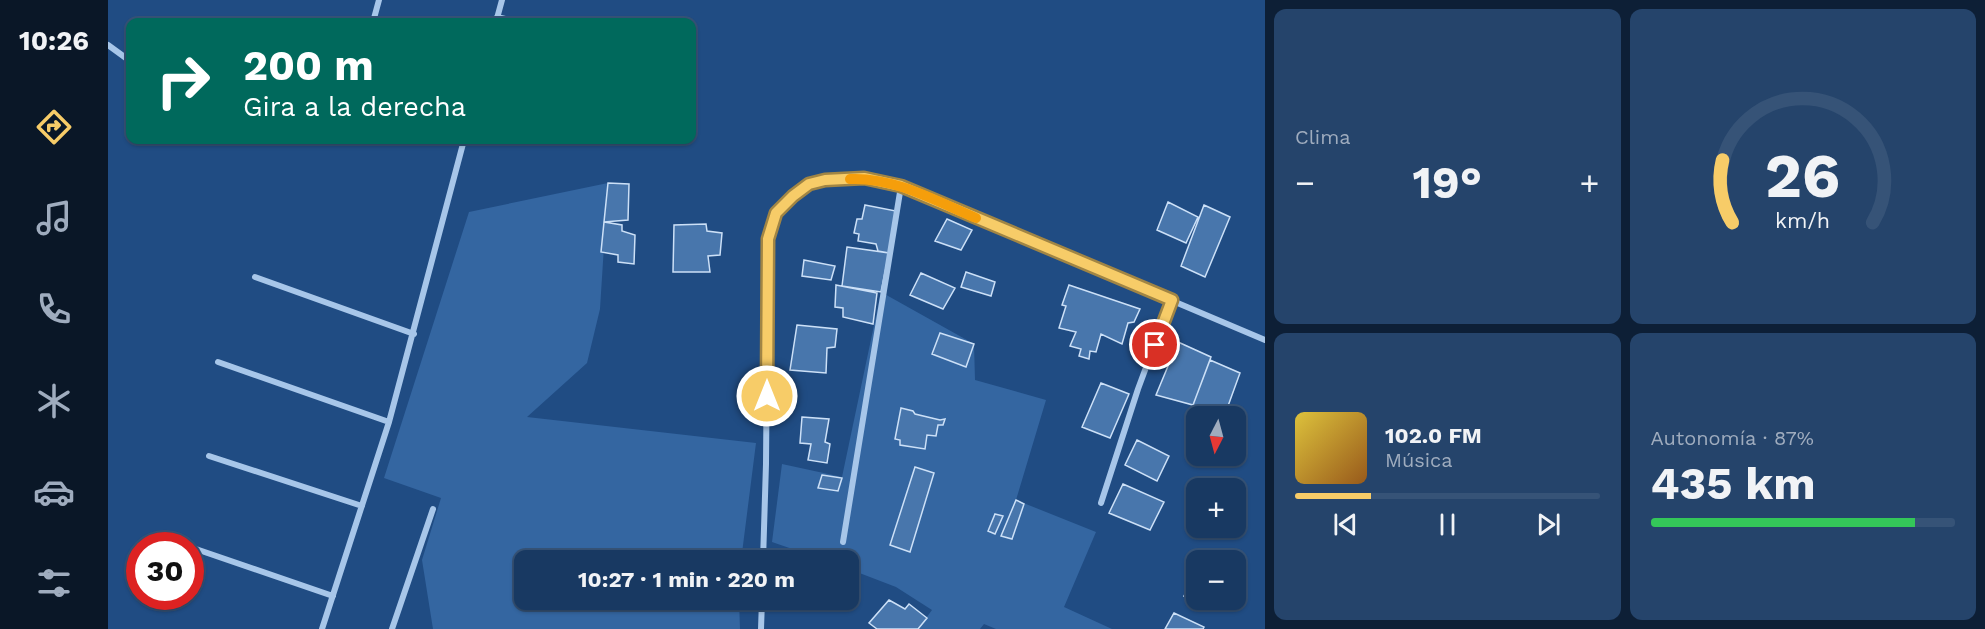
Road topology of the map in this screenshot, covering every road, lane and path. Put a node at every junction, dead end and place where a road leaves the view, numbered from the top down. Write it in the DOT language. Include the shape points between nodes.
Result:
graph roads {
  1 [pos="379,0"];
  2 [pos="502,0"];
  3 [pos="374,18"];
  4 [pos="497,18"];
  5 [pos="108,45"];
  6 [pos="126,58"];
  7 [pos="463,144"];
  8 [pos="901,186"];
  9 [pos="255,277"];
  10 [pos="1172,300"];
  11 [pos="414,334"];
  12 [pos="1265,340"];
  13 [pos="218,362"];
  14 [pos="389,422"];
  15 [pos="208,456"];
  16 [pos="1101,503"];
  17 [pos="362,506"];
  18 [pos="433,509"];
  19 [pos="843,542"];
  20 [pos="763,550"];
  21 [pos="204,552"];
  22 [pos="333,596"];
  23 [pos="762,610"];
  24 [pos="322,629"];
  25 [pos="392,629"];
  26 [pos="761,629"];
  1 -- 3 [label="street"];
  2 -- 4 [label="street"];
  5 -- 6 [label="street"];
  7 -- 11 [label="street"];
  8 -- 10 [label="street"];
  8 -- 19 [label="street"];
  8 -- 20 [label="street" via="864,178 825,180 809,184 776,213 768,239"];
  9 -- 11 [label="street"];
  10 -- 12 [label="street"];
  10 -- 16 [label="street"];
  11 -- 14 [label="street"];
  13 -- 14 [label="street"];
  14 -- 17 [label="street"];
  15 -- 17 [label="street"];
  17 -- 22 [label="street"];
  18 -- 25 [label="street"];
  21 -- 22 [label="street"];
  22 -- 24 [label="street"];
  23 -- 26 [label="street"];
}
